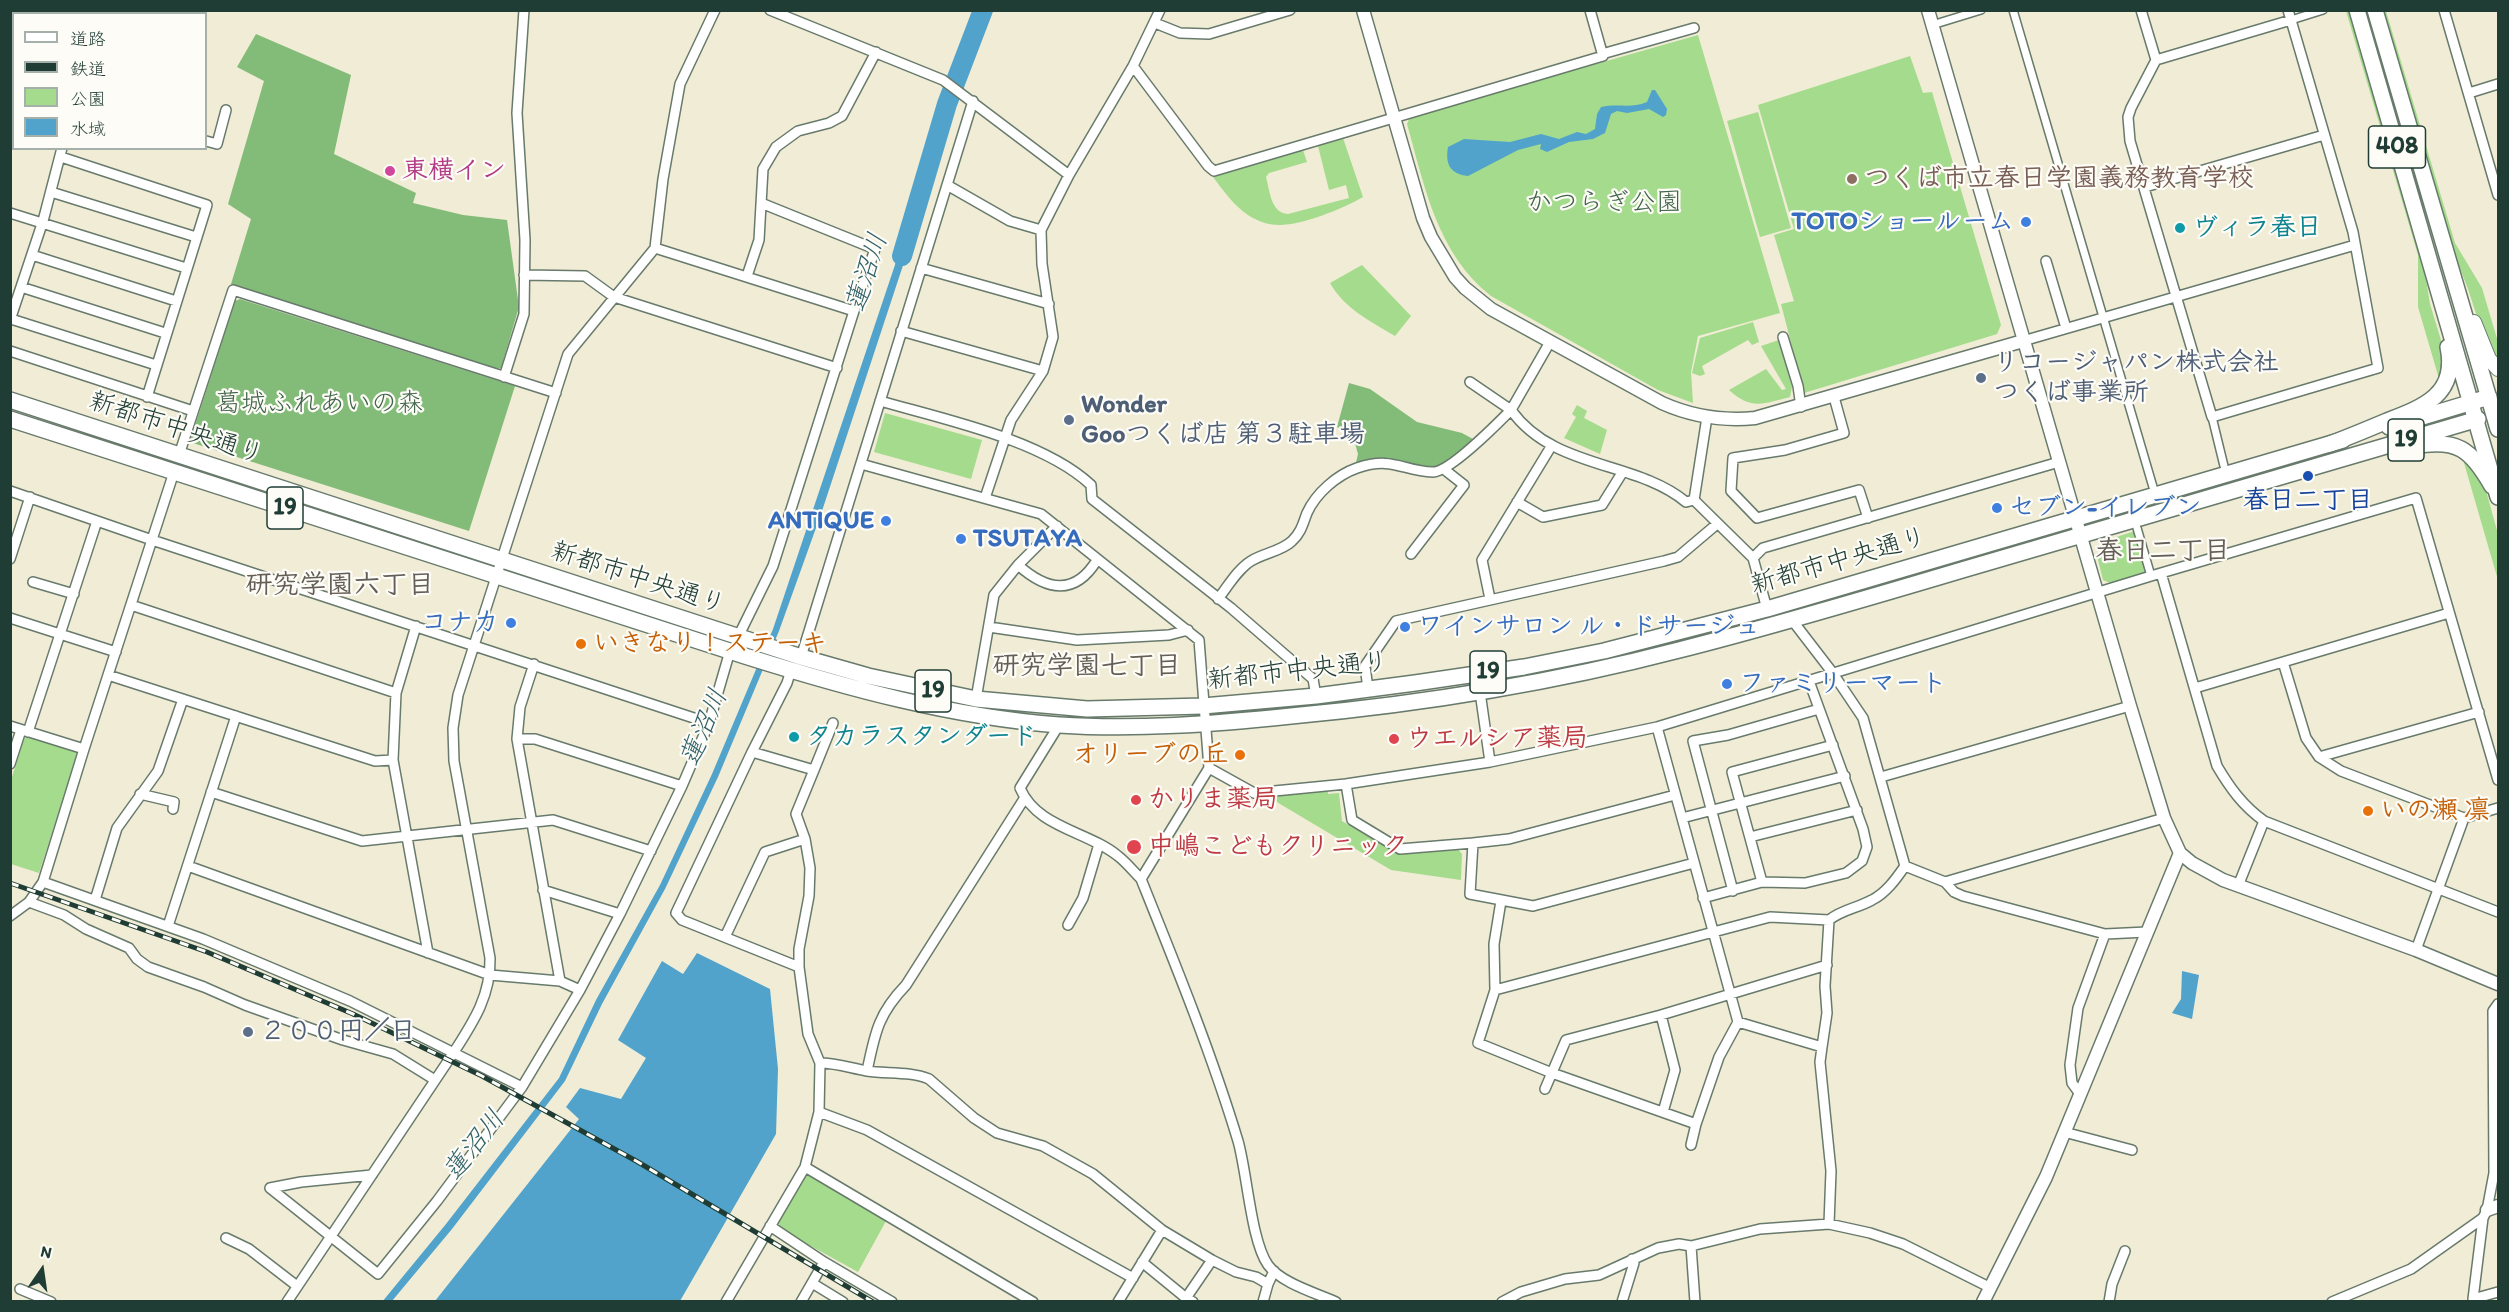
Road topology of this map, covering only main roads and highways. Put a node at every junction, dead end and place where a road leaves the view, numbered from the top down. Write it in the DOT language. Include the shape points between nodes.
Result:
graph roads {
  1 [pos="2357,10"];
  2 [pos="2375,10"];
  3 [pos="2454,280"];
  4 [pos="2437,283"];
  5 [pos="2499,369"];
  6 [pos="2494,395"];
  7 [pos="10,400"];
  8 [pos="2472,402"];
  9 [pos="2497,418"];
  10 [pos="10,419"];
  11 [pos="2478,419"];
  12 [pos="2330,444"];
  13 [pos="2334,460"];
  14 [pos="2499,497"];
  1 -- 4 [label="main road, 408"];
  2 -- 3 [label="main road, 408"];
  3 -- 5 [label="main road" via="2466,299 2478,336"];
  3 -- 6 [label="main road, 408"];
  4 -- 8 [label="main road, 408"];
  4 -- 12 [label="main road" via="2436,306 2452,362 2444,388 2419,409"];
  6 -- 8 [label="main road, 新都市中央通り / 19"];
  6 -- 9 [label="main road, 408"];
  7 -- 12 [label="main road, 新都市中央通り / 19" via="801,657 976,699 1087,709 1203,706 1316,696 1524,667 1604,651 1767,609"];
  8 -- 11 [label="main road, 408"];
  8 -- 12 [label="main road, 新都市中央通り / 19"];
  9 -- 11 [label="main road"];
  10 -- 13 [label="main road, 新都市中央通り / 19" via="738,654 861,690 971,714 1059,725 1129,727 1346,711 1480,692 1673,652"];
  11 -- 13 [label="main road, 新都市中央通り / 19"];
  11 -- 14 [label="main road, 408"];
  13 -- 14 [label="main road" via="2447,443 2472,456"];
}
